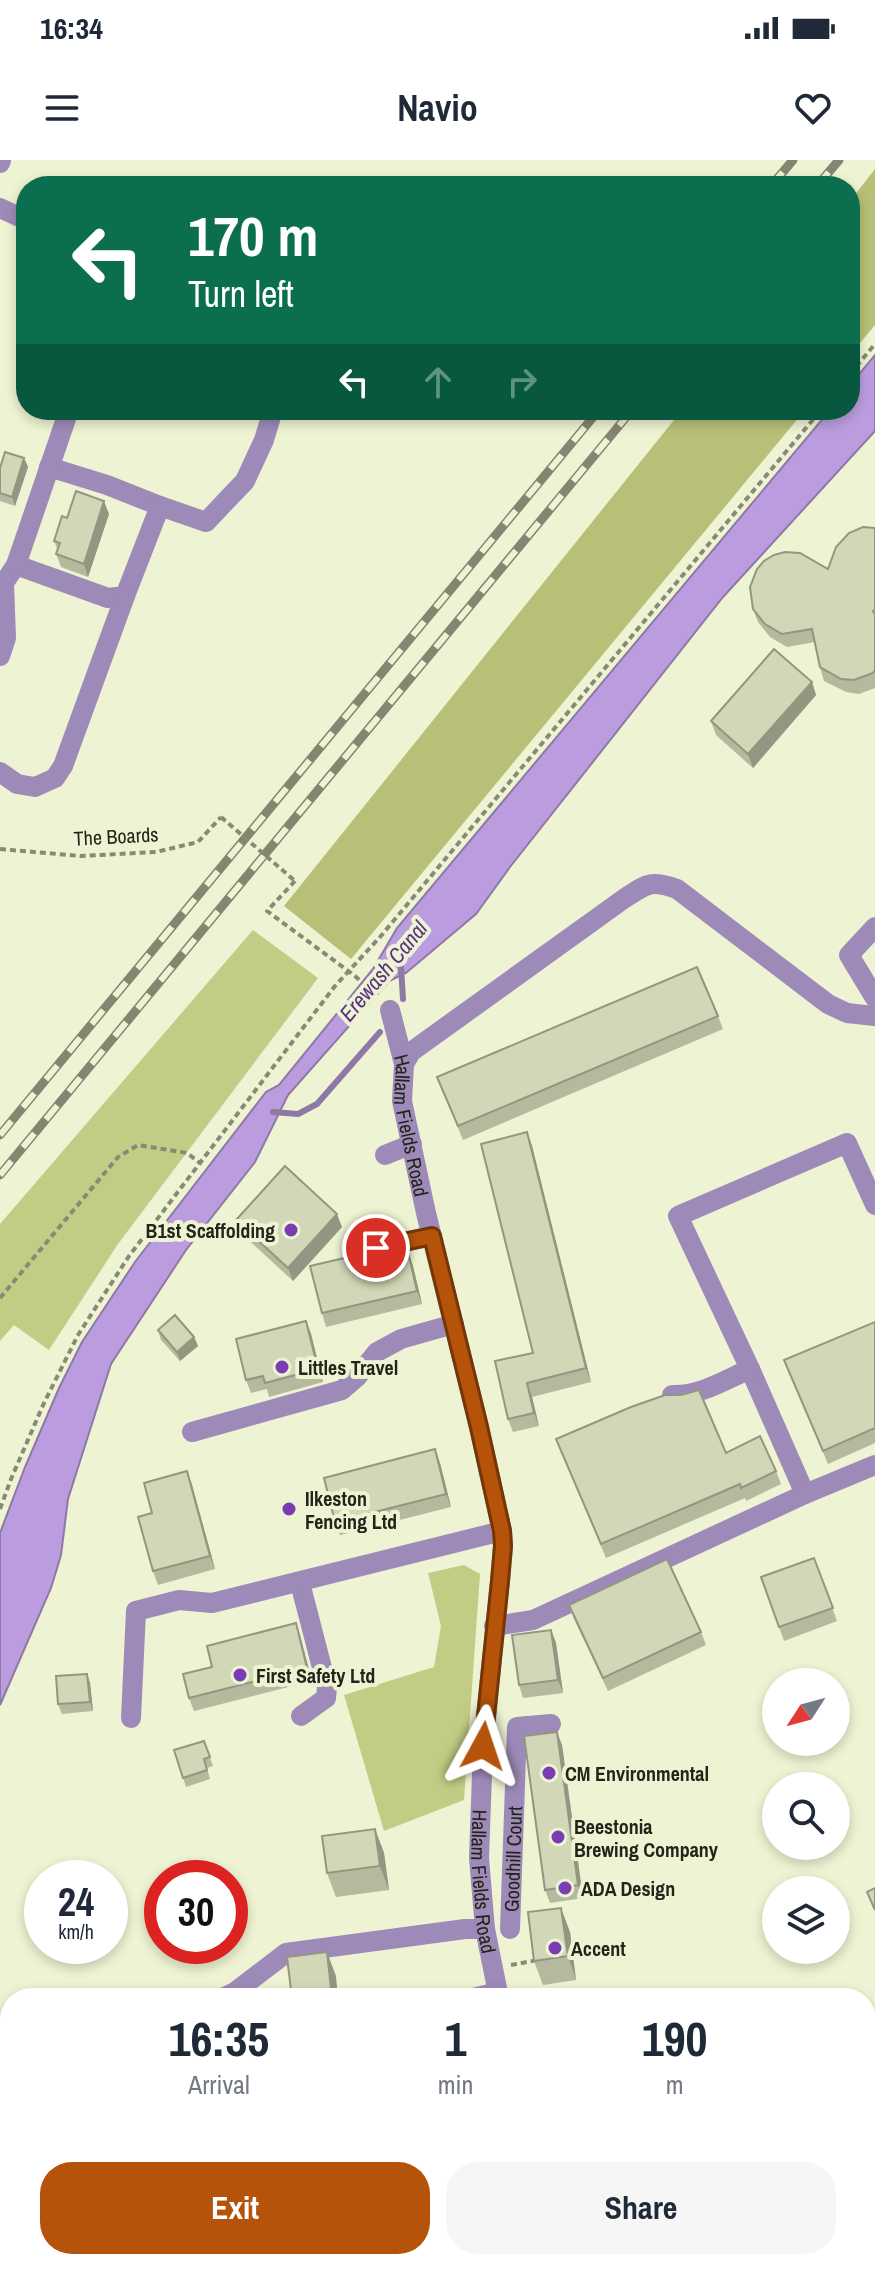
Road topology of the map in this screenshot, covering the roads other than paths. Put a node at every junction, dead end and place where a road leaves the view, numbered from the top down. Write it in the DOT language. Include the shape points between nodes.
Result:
graph roads {
  1 [pos="65,420"];
  2 [pos="270,420"];
  3 [pos="49,467"];
  4 [pos="160,506"];
  5 [pos="16,565"];
  6 [pos="2,584"];
  7 [pos="125,596"];
  8 [pos="0,656"];
  9 [pos="0,772"];
  10 [pos="875,927"];
  11 [pos="875,998"];
  12 [pos="386,1006"];
  13 [pos="875,1016"];
  14 [pos="404,1064"];
  15 [pos="412,1144"];
  16 [pos="385,1155"];
  17 [pos="875,1205"];
  18 [pos="432,1236"];
  19 [pos="376,1248"];
  20 [pos="454,1324"];
  21 [pos="750,1369"];
  22 [pos="654,1400"];
  23 [pos="192,1432"];
  24 [pos="875,1465"];
  25 [pos="805,1494"];
  26 [pos="502,1531"];
  27 [pos="300,1583"];
  28 [pos="494,1626"];
  29 [pos="301,1716"];
  30 [pos="131,1718"];
  31 [pos="551,1724"];
  32 [pos="485,1929"];
  33 [pos="510,1929"];
  34 [pos="240,1988"];
  35 [pos="497,1988"];
  1 -- 3 [label="street"];
  2 -- 4 [label="street" via="245,481 206,522"];
  3 -- 4 [label="street"];
  3 -- 5 [label="street"];
  4 -- 7 [label="street"];
  5 -- 6 [label="street"];
  5 -- 7 [label="street" via="108,598"];
  6 -- 8 [label="street" via="6,638"];
  7 -- 9 [label="street" via="55,778 35,787 17,784"];
  10 -- 11 [label="street" via="849,955"];
  12 -- 14 [label="street, Hallam Fields Road"];
  13 -- 14 [label="street" via="847,1013 828,1004 677,889 657,882 587,925 411,1052"];
  14 -- 15 [label="street, Hallam Fields Road" via="402,1101"];
  15 -- 16 [label="street"];
  15 -- 18 [label="street, Hallam Fields Road"];
  17 -- 21 [label="street" via="847,1143 678,1216"];
  18 -- 19 [label="street"];
  18 -- 20 [label="street, Hallam Fields Road"];
  20 -- 23 [label="street" via="401,1339 377,1352 342,1390"];
  20 -- 26 [label="street, Hallam Fields Road"];
  21 -- 22 [label="street" via="701,1391"];
  21 -- 25 [label="street"];
  24 -- 25 [label="street"];
  25 -- 28 [label="street" via="533,1620"];
  26 -- 27 [label="street"];
  26 -- 28 [label="street, Hallam Fields Road"];
  27 -- 29 [label="street" via="327,1687 326,1698"];
  27 -- 30 [label="street" via="212,1603 179,1600 136,1611"];
  28 -- 32 [label="street, Hallam Fields Road" via="479,1817"];
  31 -- 33 [label="street, Goodhill Court" via="517,1727"];
  32 -- 34 [label="street" via="286,1953"];
  32 -- 35 [label="street, Hallam Fields Road"];
}
